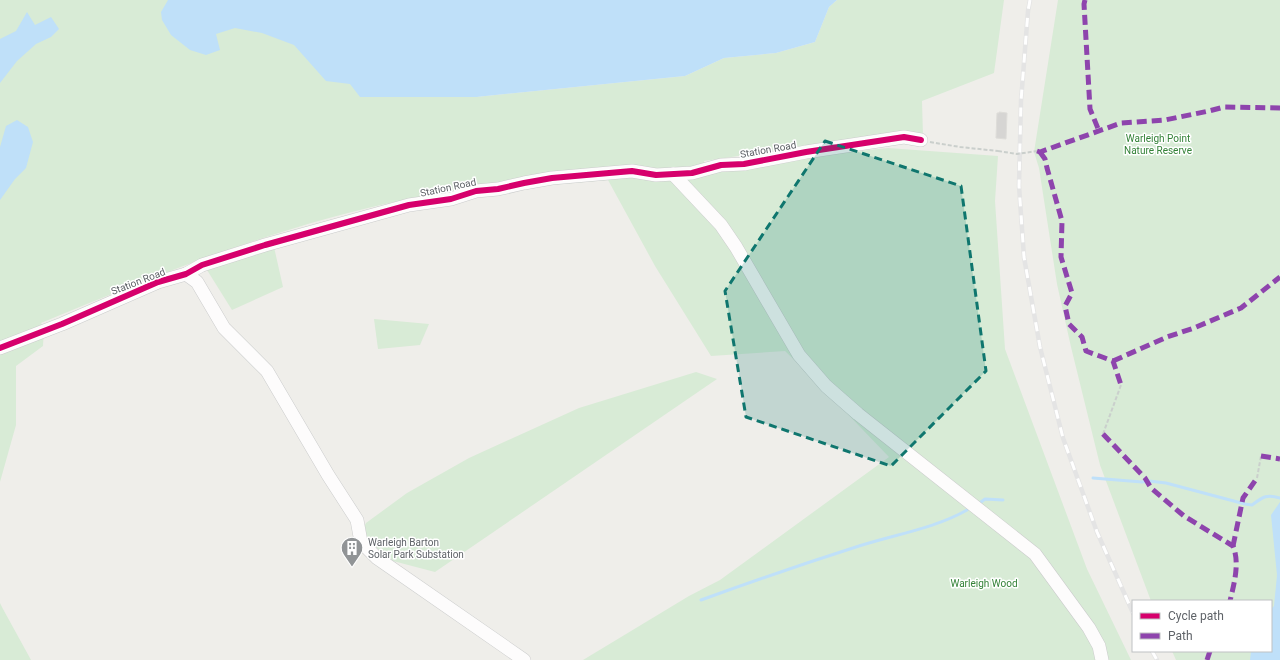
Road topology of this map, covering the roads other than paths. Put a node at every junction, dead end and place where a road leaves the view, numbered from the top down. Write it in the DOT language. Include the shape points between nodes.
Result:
graph roads {
  1 [pos="921,140"];
  2 [pos="673,174"];
  3 [pos="186,274"];
  4 [pos="0,348"];
  5 [pos="524,660"];
  6 [pos="1102,660"];
  1 -- 2 [label="street, Station Road" via="904,137 744,164 721,165 692,173"];
  2 -- 3 [label="street, Station Road" via="656,176 632,172 552,178 476,191 451,199 409,205 265,245 202,265"];
  2 -- 6 [label="street" via="721,225 799,355 826,386 1035,554 1090,628 1099,646"];
  3 -- 4 [label="street, Station Road" via="158,282"];
  3 -- 5 [label="street" via="197,282 224,328 267,371 357,520 361,542 377,558"];
}
